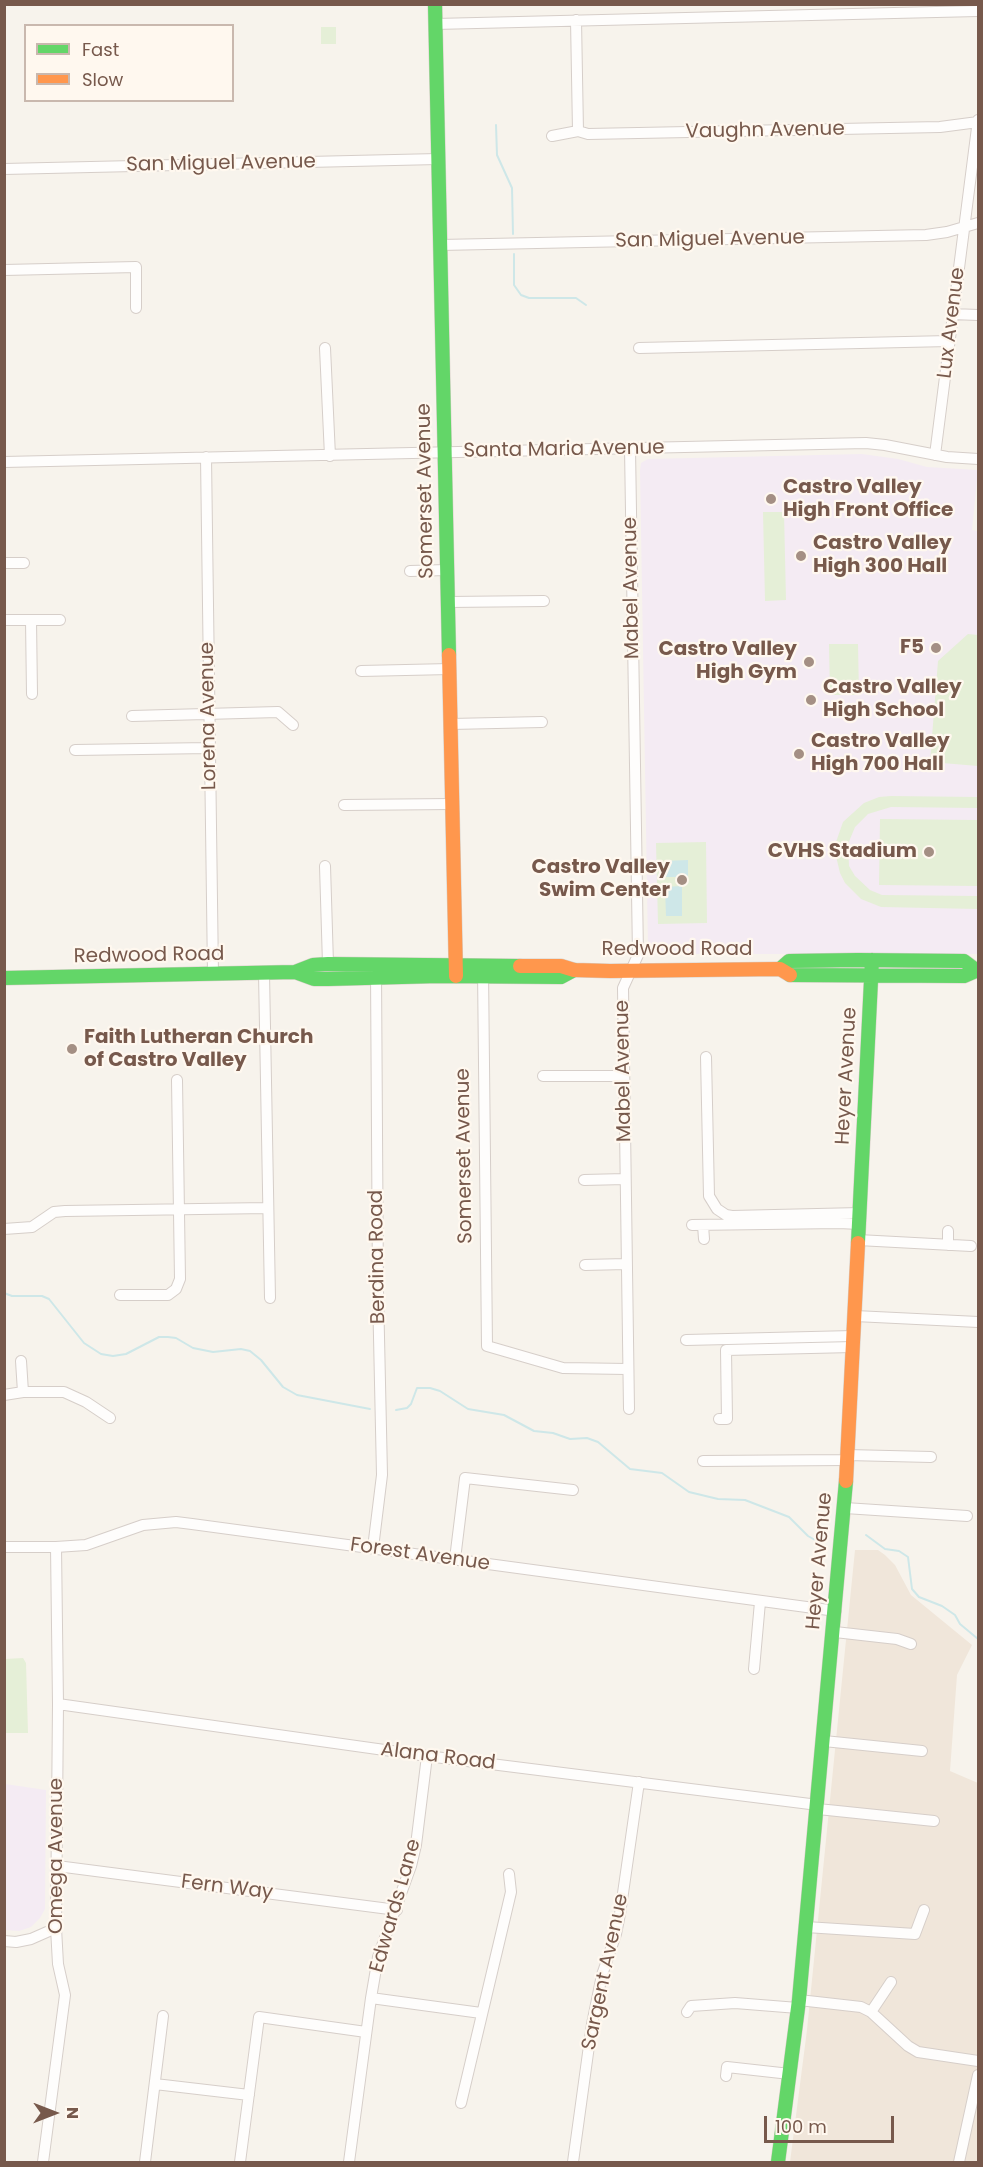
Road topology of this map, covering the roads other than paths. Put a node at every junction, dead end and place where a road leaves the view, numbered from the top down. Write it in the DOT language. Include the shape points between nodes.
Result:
graph roads {
  1 [pos="435,4"];
  2 [pos="959,8"];
  3 [pos="828,9"];
  4 [pos="978,11"];
  5 [pos="576,20"];
  6 [pos="435,24"];
  7 [pos="978,122"];
  8 [pos="578,131"];
  9 [pos="552,136"];
  10 [pos="438,159"];
  11 [pos="4,169"];
  12 [pos="978,223"];
  13 [pos="964,226"];
  14 [pos="440,245"];
  15 [pos="4,270"];
  16 [pos="136,308"];
  17 [pos="952,314"];
  18 [pos="978,315"];
  19 [pos="949,341"];
  20 [pos="325,348"];
  21 [pos="639,348"];
  22 [pos="630,448"];
  23 [pos="445,452"];
  24 [pos="935,455"];
  25 [pos="330,456"];
  26 [pos="206,457"];
  27 [pos="978,459"];
  28 [pos="4,462"];
  29 [pos="24,562"];
  30 [pos="4,563"];
  31 [pos="447,570"];
  32 [pos="410,571"];
  33 [pos="544,601"];
  34 [pos="448,602"];
  35 [pos="31,620"];
  36 [pos="60,620"];
  37 [pos="4,621"];
  38 [pos="450,669"];
  39 [pos="361,671"];
  40 [pos="32,694"];
  41 [pos="208,713"];
  42 [pos="132,716"];
  43 [pos="542,722"];
  44 [pos="451,724"];
  45 [pos="293,725"];
  46 [pos="209,748"];
  47 [pos="75,750"];
  48 [pos="452,804"];
  49 [pos="344,805"];
  50 [pos="325,866"];
  51 [pos="872,960"];
  52 [pos="328,964"];
  53 [pos="780,969"];
  54 [pos="456,970"];
  55 [pos="977,970"];
  56 [pos="483,971"];
  57 [pos="631,971"];
  58 [pos="295,972"];
  59 [pos="376,972"];
  60 [pos="264,973"];
  61 [pos="213,974"];
  62 [pos="872,975"];
  63 [pos="4,978"];
  64 [pos="706,1058"];
  65 [pos="543,1076"];
  66 [pos="623,1076"];
  67 [pos="177,1080"];
  68 [pos="625,1179"];
  69 [pos="584,1180"];
  70 [pos="267,1208"];
  71 [pos="179,1209"];
  72 [pos="860,1219"];
  73 [pos="4,1229"];
  74 [pos="948,1231"];
  75 [pos="704,1239"];
  76 [pos="858,1240"];
  77 [pos="949,1245"];
  78 [pos="971,1246"];
  79 [pos="949,1257"];
  80 [pos="626,1264"];
  81 [pos="585,1265"];
  82 [pos="120,1295"];
  83 [pos="270,1298"];
  84 [pos="855,1316"];
  85 [pos="978,1322"];
  86 [pos="686,1340"];
  87 [pos="853,1341"];
  88 [pos="21,1361"];
  89 [pos="627,1369"];
  90 [pos="23,1392"];
  91 [pos="4,1395"];
  92 [pos="629,1409"];
  93 [pos="110,1418"];
  94 [pos="719,1419"];
  95 [pos="931,1457"];
  96 [pos="847,1458"];
  97 [pos="703,1461"];
  98 [pos="573,1490"];
  99 [pos="845,1508"];
  100 [pos="967,1516"];
  101 [pos="4,1547"];
  102 [pos="56,1547"];
  103 [pos="373,1548"];
  104 [pos="455,1559"];
  105 [pos="760,1602"];
  106 [pos="836,1611"];
  107 [pos="835,1632"];
  108 [pos="911,1644"];
  109 [pos="754,1668"];
  110 [pos="58,1704"];
  111 [pos="824,1741"];
  112 [pos="922,1751"];
  113 [pos="427,1756"];
  114 [pos="639,1782"];
  115 [pos="818,1807"];
  116 [pos="934,1821"];
  117 [pos="57,1866"];
  118 [pos="509,1874"];
  119 [pos="924,1910"];
  120 [pos="397,1911"];
  121 [pos="806,1927"];
  122 [pos="56,1928"];
  123 [pos="4,1941"];
  124 [pos="891,1982"];
  125 [pos="371,1998"];
  126 [pos="798,2004"];
  127 [pos="687,2012"];
  128 [pos="871,2012"];
  129 [pos="481,2013"];
  130 [pos="163,2016"];
  131 [pos="366,2032"];
  132 [pos="978,2061"];
  133 [pos="790,2074"];
  134 [pos="978,2075"];
  135 [pos="726,2076"];
  136 [pos="155,2084"];
  137 [pos="249,2095"];
  138 [pos="460,2103"];
  139 [pos="350,2162"];
  140 [pos="43,2163"];
  141 [pos="145,2163"];
  142 [pos="240,2163"];
  143 [pos="573,2163"];
  144 [pos="778,2163"];
  145 [pos="959,2163"];
  1 -- 6 [label="street, Somerset Avenue"];
  2 -- 3 [label="street"];
  2 -- 4 [label="street"];
  3 -- 5 [label="street"];
  5 -- 6 [label="street"];
  5 -- 8 [label="street"];
  6 -- 10 [label="street, Somerset Avenue"];
  7 -- 8 [label="street, Vaughn Avenue" via="940,127 588,134"];
  7 -- 13 [label="street, Lux Avenue"];
  8 -- 9 [label="street, Vaughn Avenue"];
  10 -- 11 [label="street, San Miguel Avenue"];
  10 -- 14 [label="street, Somerset Avenue"];
  12 -- 13 [label="street, San Miguel Avenue"];
  13 -- 14 [label="street, San Miguel Avenue" via="926,235"];
  13 -- 17 [label="street, Lux Avenue"];
  14 -- 23 [label="street, Somerset Avenue"];
  15 -- 16 [label="street" via="136,267"];
  17 -- 18 [label="street"];
  17 -- 19 [label="street, Lux Avenue"];
  19 -- 21 [label="street"];
  19 -- 24 [label="street, Lux Avenue"];
  20 -- 25 [label="street"];
  22 -- 23 [label="street, Santa Maria Avenue"];
  22 -- 24 [label="street, Santa Maria Avenue" via="866,443"];
  22 -- 57 [label="street, Mabel Avenue" via="638,946"];
  23 -- 25 [label="street, Santa Maria Avenue"];
  23 -- 31 [label="street, Somerset Avenue"];
  24 -- 27 [label="street, Santa Maria Avenue"];
  25 -- 26 [label="street, Santa Maria Avenue"];
  26 -- 28 [label="street, Santa Maria Avenue"];
  26 -- 41 [label="street, Lorena Avenue"];
  29 -- 30 [label="street"];
  31 -- 32 [label="street"];
  31 -- 34 [label="street, Somerset Avenue"];
  33 -- 34 [label="street"];
  34 -- 38 [label="street, Somerset Avenue"];
  35 -- 36 [label="street"];
  35 -- 37 [label="street"];
  35 -- 40 [label="street"];
  38 -- 39 [label="street"];
  38 -- 44 [label="street, Somerset Avenue"];
  41 -- 42 [label="street"];
  41 -- 45 [label="street" via="278,712"];
  41 -- 46 [label="street, Lorena Avenue"];
  43 -- 44 [label="street"];
  44 -- 48 [label="street, Somerset Avenue"];
  46 -- 47 [label="street"];
  46 -- 61 [label="street, Lorena Avenue"];
  48 -- 49 [label="street"];
  48 -- 54 [label="street, Somerset Avenue"];
  50 -- 52 [label="street"];
  51 -- 53 [label="street, Redwood Road" via="789,961"];
  51 -- 55 [label="street, Redwood Road" via="964,961"];
  51 -- 62 [label="street, Heyer Avenue"];
  52 -- 58 [label="street, Redwood Road"];
  52 -- 59 [label="street, Redwood Road"];
  53 -- 57 [label="street, Redwood Road"];
  53 -- 62 [label="street, Redwood Road" via="789,975"];
  54 -- 56 [label="street, Redwood Road"];
  54 -- 59 [label="street, Redwood Road"];
  55 -- 62 [label="street, Redwood Road" via="964,976"];
  56 -- 57 [label="street, Redwood Road" via="561,976 574,970"];
  56 -- 89 [label="street, Somerset Avenue" via="488,1346 563,1368"];
  57 -- 66 [label="street, Mabel Avenue" via="623,988"];
  58 -- 59 [label="street, Redwood Road" via="314,979"];
  58 -- 60 [label="street, Redwood Road"];
  59 -- 103 [label="street, Berdina Road" via="382,1475"];
  60 -- 61 [label="street, Redwood Road"];
  60 -- 70 [label="street"];
  61 -- 63 [label="street, Redwood Road"];
  62 -- 72 [label="street, Heyer Avenue"];
  64 -- 72 [label="street" via="709,1196 717,1209 726,1215"];
  65 -- 66 [label="street"];
  66 -- 68 [label="street, Mabel Avenue"];
  67 -- 71 [label="street"];
  68 -- 69 [label="street"];
  68 -- 80 [label="street, Mabel Avenue"];
  70 -- 71 [label="street"];
  70 -- 83 [label="street"];
  71 -- 73 [label="street" via="65,1210 54,1212 32,1227"];
  71 -- 82 [label="street" via="180,1279 176,1289 168,1295"];
  72 -- 75 [label="street" via="839,1223 698,1225"];
  72 -- 76 [label="street, Heyer Avenue"];
  74 -- 77 [label="street"];
  76 -- 77 [label="street"];
  76 -- 84 [label="street, Heyer Avenue"];
  77 -- 78 [label="street"];
  77 -- 79 [label="street"];
  80 -- 81 [label="street"];
  80 -- 89 [label="street, Mabel Avenue"];
  84 -- 85 [label="street"];
  84 -- 87 [label="street, Heyer Avenue"];
  86 -- 87 [label="street"];
  87 -- 94 [label="street" via="726,1350 727,1419"];
  87 -- 96 [label="street, Heyer Avenue"];
  88 -- 90 [label="street"];
  89 -- 92 [label="street, Mabel Avenue"];
  90 -- 91 [label="street"];
  90 -- 93 [label="street" via="64,1392"];
  95 -- 96 [label="street"];
  96 -- 97 [label="street"];
  96 -- 99 [label="street, Heyer Avenue"];
  98 -- 104 [label="street" via="465,1478"];
  99 -- 100 [label="street"];
  99 -- 106 [label="street, Heyer Avenue"];
  101 -- 102 [label="street, Forest Avenue"];
  102 -- 103 [label="street, Forest Avenue" via="86,1545 143,1525 176,1522"];
  102 -- 110 [label="street, Omega Avenue"];
  103 -- 104 [label="street, Forest Avenue"];
  104 -- 105 [label="street, Forest Avenue"];
  105 -- 106 [label="street, Forest Avenue"];
  105 -- 109 [label="street"];
  106 -- 107 [label="street, Heyer Avenue"];
  107 -- 108 [label="street"];
  107 -- 111 [label="street, Heyer Avenue"];
  110 -- 113 [label="street, Alana Road"];
  110 -- 117 [label="street, Omega Avenue"];
  111 -- 112 [label="street"];
  111 -- 115 [label="street, Heyer Avenue"];
  113 -- 114 [label="street, Alana Road"];
  113 -- 120 [label="street, Edwards Lane" via="416,1845"];
  114 -- 115 [label="street, Alana Road"];
  114 -- 143 [label="street, Sargent Avenue" via="620,1914 591,2024"];
  115 -- 116 [label="street, Alana Road"];
  115 -- 121 [label="street, Heyer Avenue"];
  117 -- 120 [label="street, Fern Way"];
  117 -- 122 [label="street, Omega Avenue"];
  118 -- 129 [label="street" via="511,1892"];
  119 -- 121 [label="street" via="915,1934"];
  120 -- 125 [label="street, Edwards Lane" via="378,1957"];
  121 -- 126 [label="street, Heyer Avenue"];
  122 -- 123 [label="street" via="31,1939"];
  122 -- 140 [label="street, Omega Avenue" via="65,1995"];
  124 -- 128 [label="street"];
  125 -- 129 [label="street"];
  125 -- 131 [label="street, Edwards Lane"];
  126 -- 127 [label="street" via="691,2006"];
  126 -- 128 [label="street" via="855,2005"];
  126 -- 133 [label="street, Heyer Avenue"];
  128 -- 132 [label="street" via="918,2052"];
  129 -- 138 [label="street"];
  130 -- 136 [label="street"];
  131 -- 137 [label="street" via="260,2017"];
  131 -- 139 [label="street, Edwards Lane"];
  133 -- 135 [label="street" via="727,2067"];
  133 -- 144 [label="street, Heyer Avenue"];
  134 -- 145 [label="street"];
  136 -- 137 [label="street"];
  136 -- 141 [label="street"];
  137 -- 142 [label="street"];
}
